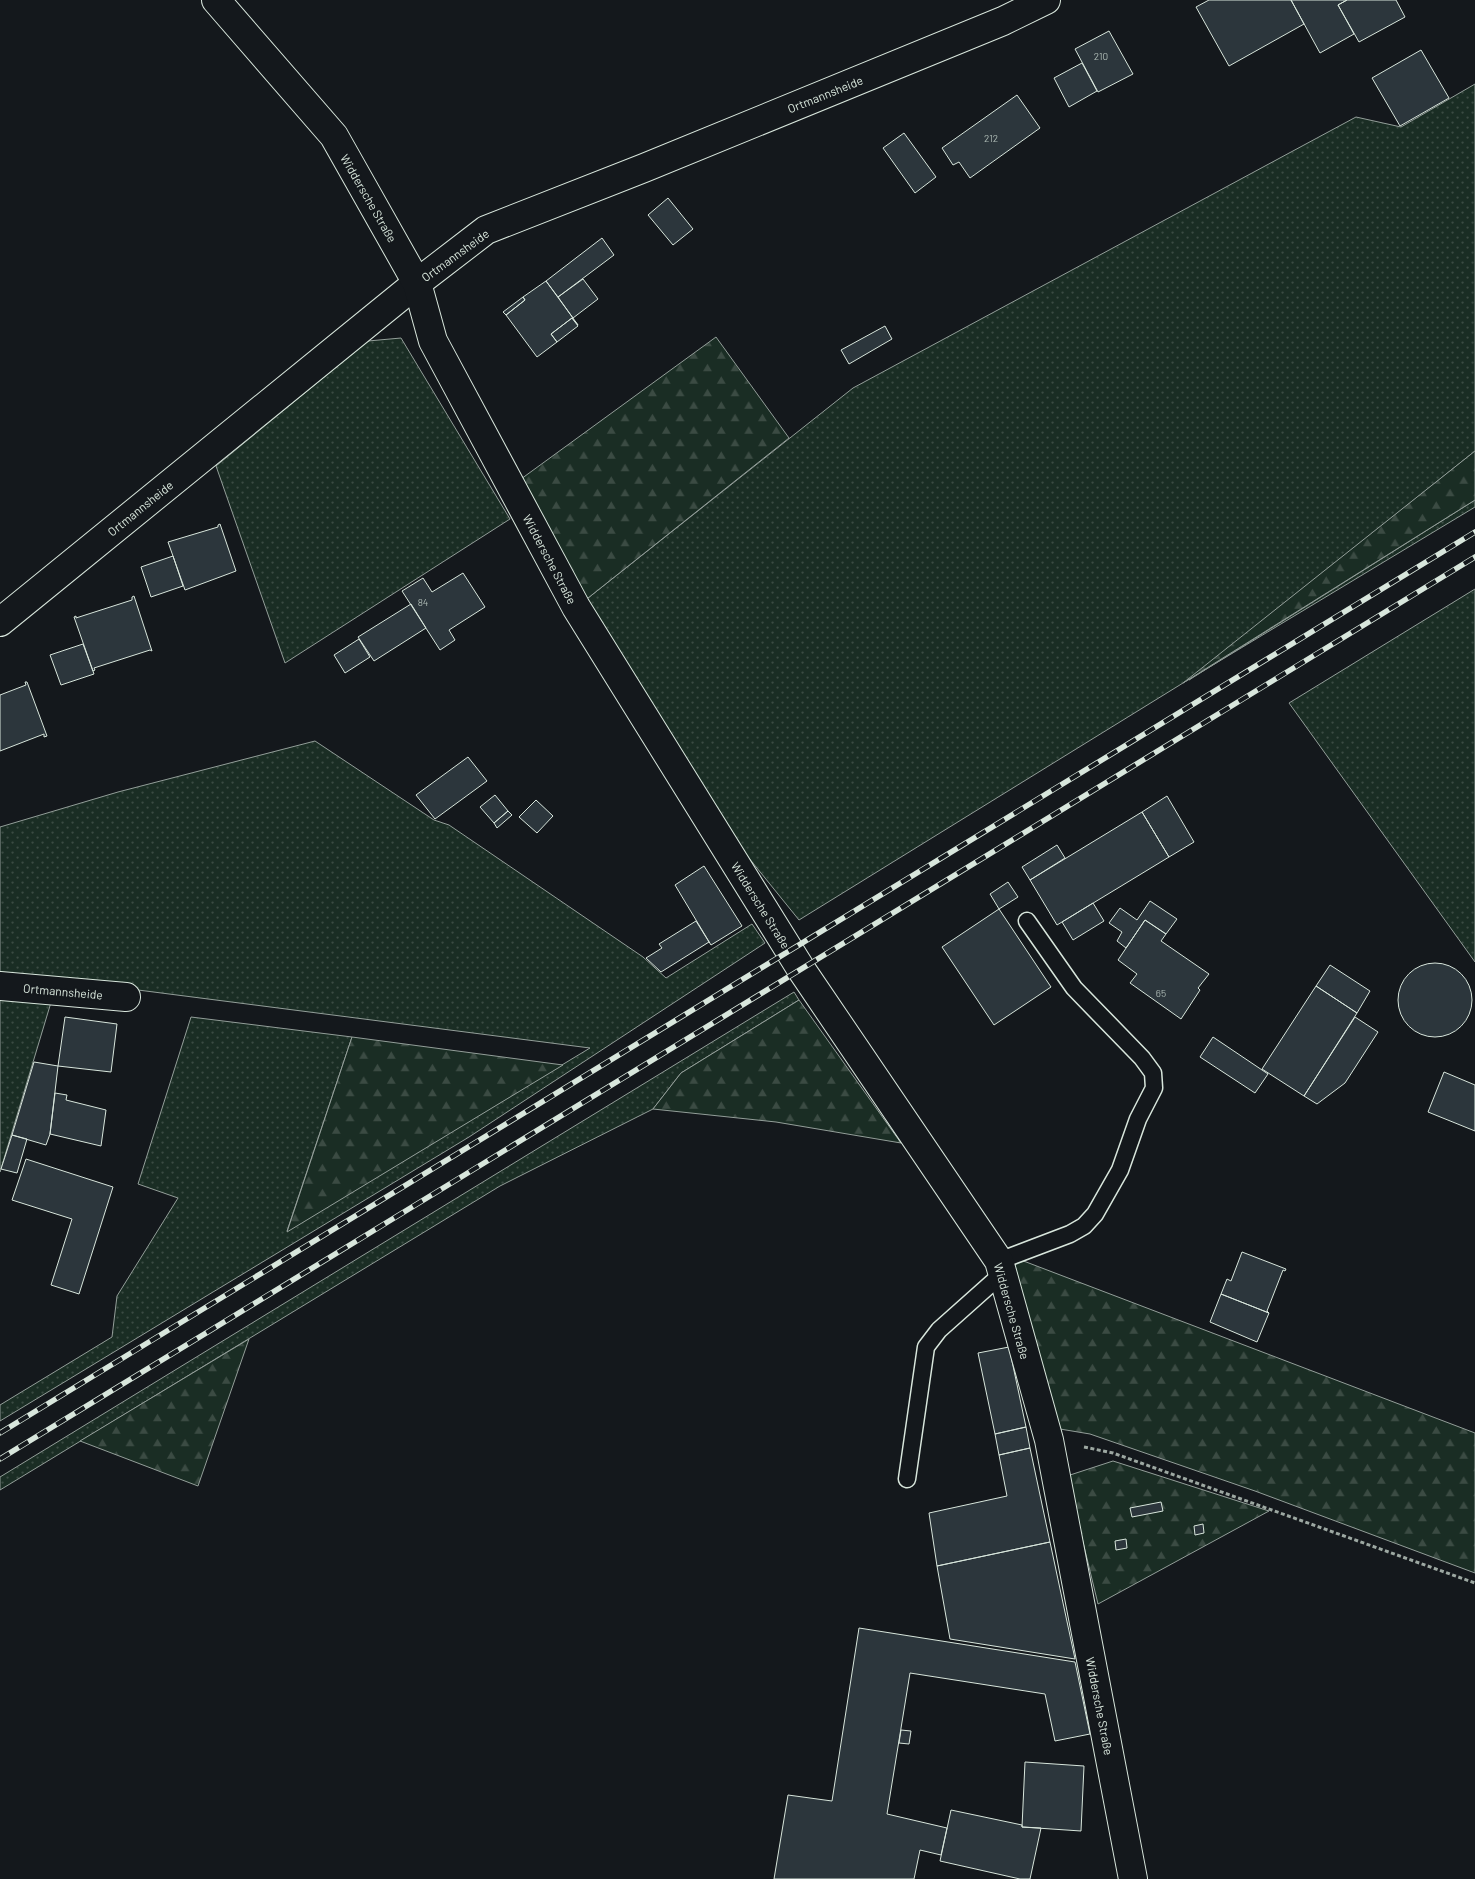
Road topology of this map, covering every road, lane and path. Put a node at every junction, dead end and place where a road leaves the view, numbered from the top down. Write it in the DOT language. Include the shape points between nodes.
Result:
graph roads {
  1 [pos="216,0"];
  2 [pos="1046,0"];
  3 [pos="417,282"];
  4 [pos="0,622"];
  5 [pos="1027,921"];
  6 [pos="0,986"];
  7 [pos="126,997"];
  8 [pos="1001,1267"];
  9 [pos="1049,1440"];
  10 [pos="907,1479"];
  11 [pos="1475,1583"];
  12 [pos="1133,1879"];
  1 -- 3 [label="street, Widdersche Straße" via="334,136"];
  2 -- 3 [label="street, Ortmannsheide" via="1003,21 486,230"];
  3 -- 4 [label="street, Ortmannsheide"];
  3 -- 8 [label="street, Widdersche Straße" via="433,341 576,607 801,969"];
  5 -- 8 [label="lane" via="1074,988 1142,1058 1153,1073 1154,1088 1138,1119 1120,1170 1095,1214 1070,1234"];
  6 -- 7 [label="street, Ortmannsheide"];
  8 -- 9 [label="street, Widdersche Straße"];
  8 -- 10 [label="lane" via="926,1347"];
  9 -- 11 [label="path" via="1113,1453"];
  9 -- 12 [label="street, Widdersche Straße"];
}
